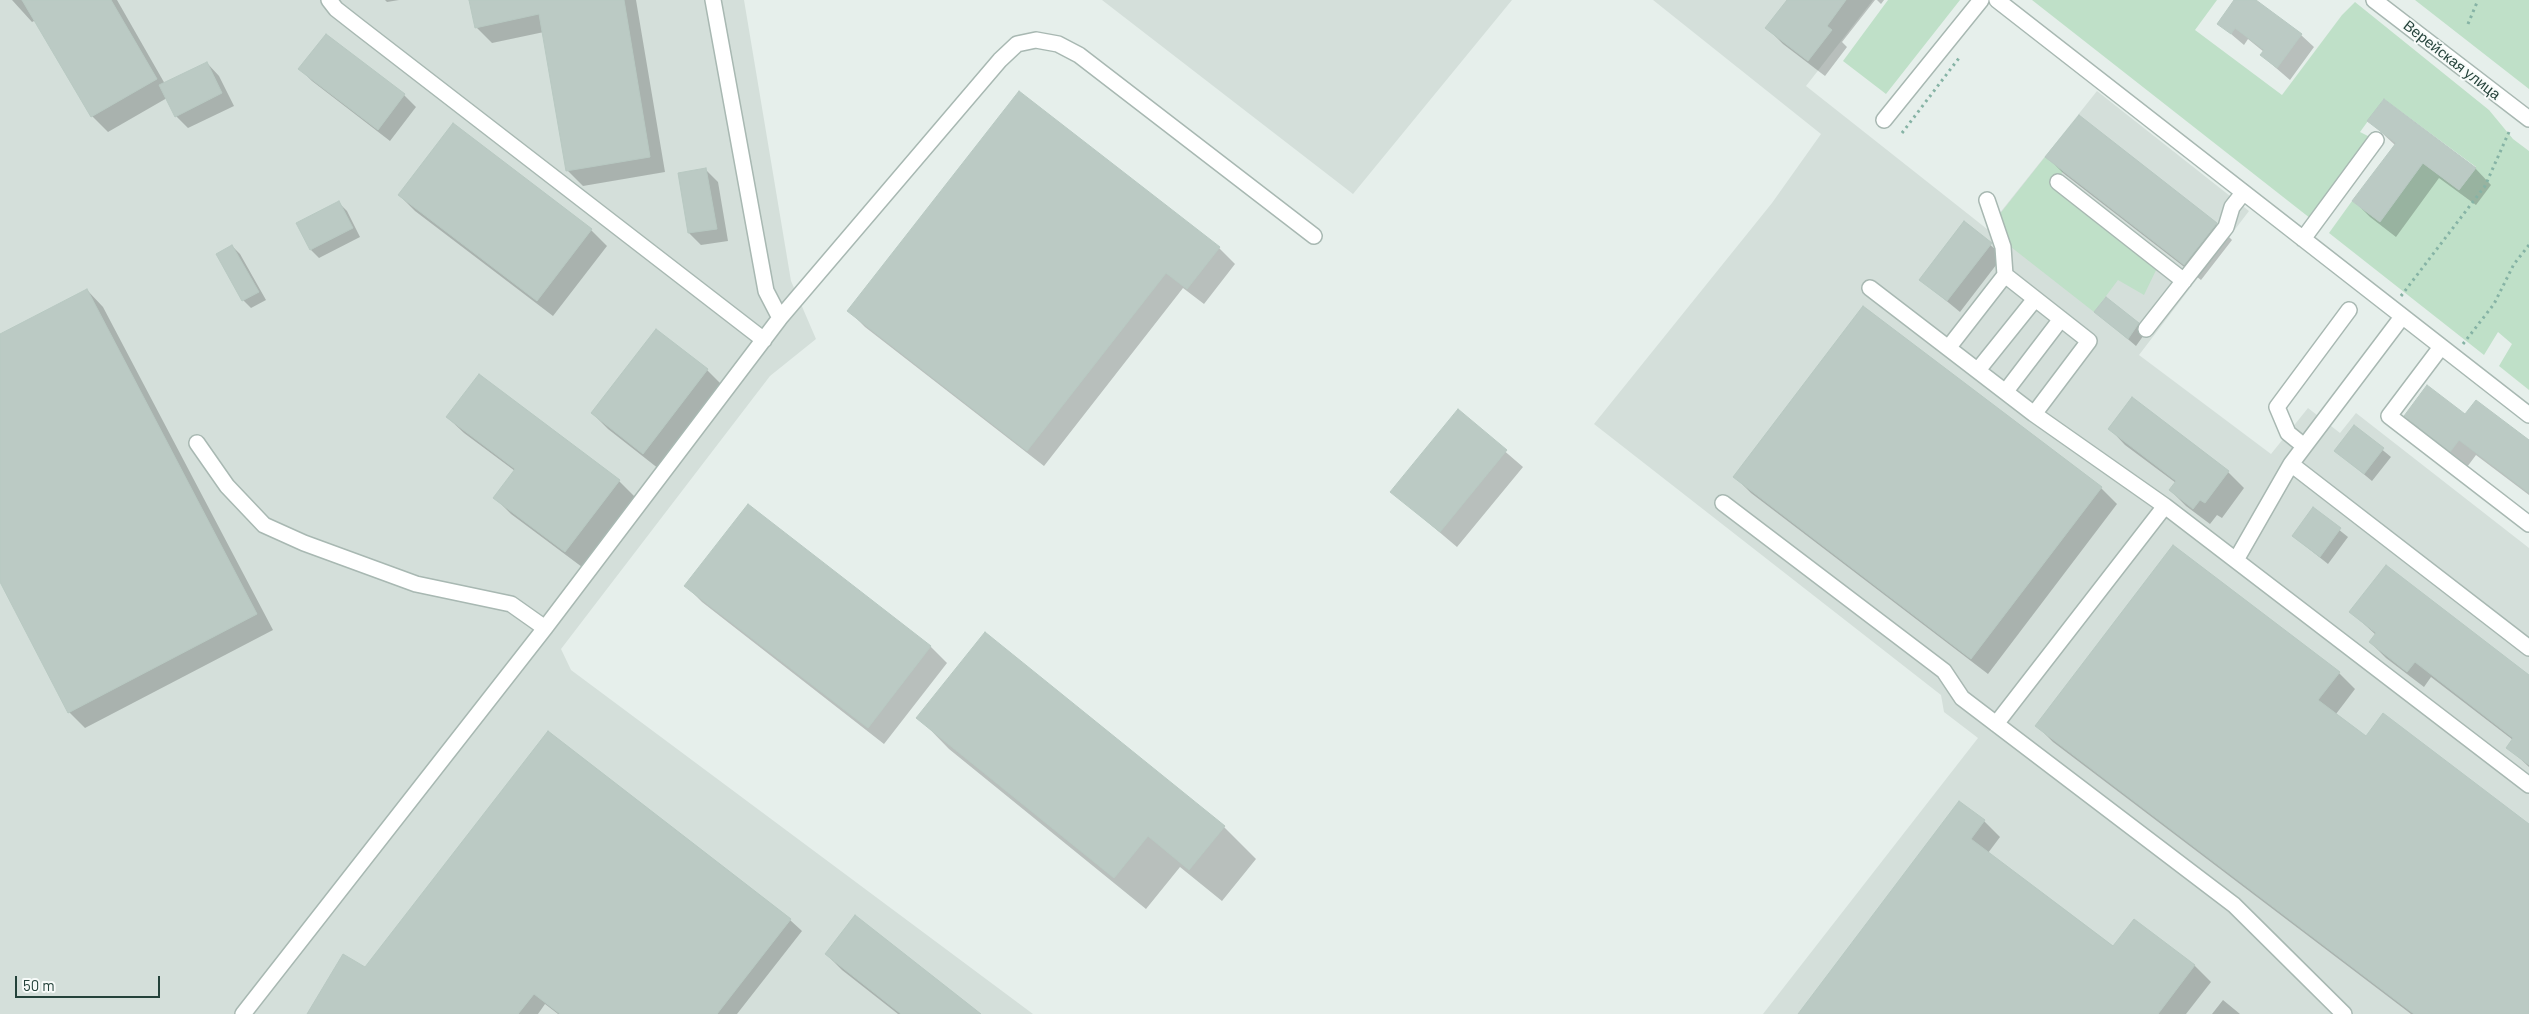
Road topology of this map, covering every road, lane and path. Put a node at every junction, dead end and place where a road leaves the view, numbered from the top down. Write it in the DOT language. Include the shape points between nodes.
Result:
graph roads {
  1 [pos="329,0"];
  2 [pos="713,0"];
  3 [pos="1981,0"];
  4 [pos="1996,0"];
  5 [pos="2374,0"];
  6 [pos="2478,0"];
  7 [pos="2468,24"];
  8 [pos="1960,56"];
  9 [pos="2529,119"];
  10 [pos="1884,120"];
  11 [pos="2509,132"];
  12 [pos="1902,133"];
  13 [pos="2376,140"];
  14 [pos="2058,182"];
  15 [pos="2243,193"];
  16 [pos="1987,200"];
  17 [pos="1314,236"];
  18 [pos="2302,239"];
  19 [pos="2529,245"];
  20 [pos="2005,275"];
  21 [pos="2184,281"];
  22 [pos="1870,288"];
  23 [pos="2035,298"];
  24 [pos="2349,310"];
  25 [pos="2397,313"];
  26 [pos="780,318"];
  27 [pos="2061,319"];
  28 [pos="2146,329"];
  29 [pos="764,340"];
  30 [pos="1949,347"];
  31 [pos="2447,352"];
  32 [pos="1978,370"];
  33 [pos="2006,392"];
  34 [pos="2034,414"];
  35 [pos="2529,415"];
  36 [pos="198,443"];
  37 [pos="2304,446"];
  38 [pos="2290,464"];
  39 [pos="1723,503"];
  40 [pos="2165,506"];
  41 [pos="2529,524"];
  42 [pos="2236,560"];
  43 [pos="545,628"];
  44 [pos="2529,648"];
  45 [pos="1996,724"];
  46 [pos="2529,785"];
  47 [pos="244,1014"];
  48 [pos="2344,1014"];
  1 -- 29 [label="street" via="359,27"];
  2 -- 26 [label="street" via="766,291"];
  3 -- 10 [label="street"];
  4 -- 15 [label="street"];
  5 -- 9 [label="street, Верейская улица"];
  6 -- 7 [label="path"];
  8 -- 12 [label="path"];
  11 -- 25 [label="path" via="2485,186"];
  13 -- 18 [label="street"];
  14 -- 21 [label="street"];
  15 -- 18 [label="street"];
  15 -- 21 [label="street" via="2232,207 2226,227"];
  16 -- 20 [label="street" via="2003,247"];
  17 -- 26 [label="street" via="1079,55 1058,44 1036,40 1017,44 1000,60"];
  18 -- 25 [label="street"];
  19 -- 31 [label="path" via="2514,264 2494,304"];
  20 -- 23 [label="street"];
  20 -- 30 [label="street"];
  21 -- 28 [label="street"];
  22 -- 30 [label="street"];
  23 -- 27 [label="street"];
  23 -- 32 [label="street"];
  24 -- 37 [label="street" via="2277,407 2288,433"];
  25 -- 31 [label="street"];
  25 -- 37 [label="street"];
  26 -- 29 [label="street"];
  27 -- 33 [label="street"];
  27 -- 34 [label="street" via="2089,341"];
  29 -- 43 [label="street"];
  30 -- 32 [label="street"];
  31 -- 35 [label="street"];
  31 -- 41 [label="street" via="2388,416"];
  32 -- 33 [label="street"];
  33 -- 34 [label="street"];
  34 -- 40 [label="street"];
  36 -- 43 [label="street" via="227,486 264,525 304,544 416,584 511,604"];
  37 -- 38 [label="street"];
  38 -- 42 [label="street"];
  38 -- 44 [label="street"];
  39 -- 45 [label="street" via="1944,672 1962,698"];
  40 -- 42 [label="street"];
  40 -- 45 [label="street"];
  42 -- 46 [label="street"];
  43 -- 47 [label="street"];
  45 -- 48 [label="street" via="2234,905"];
}
